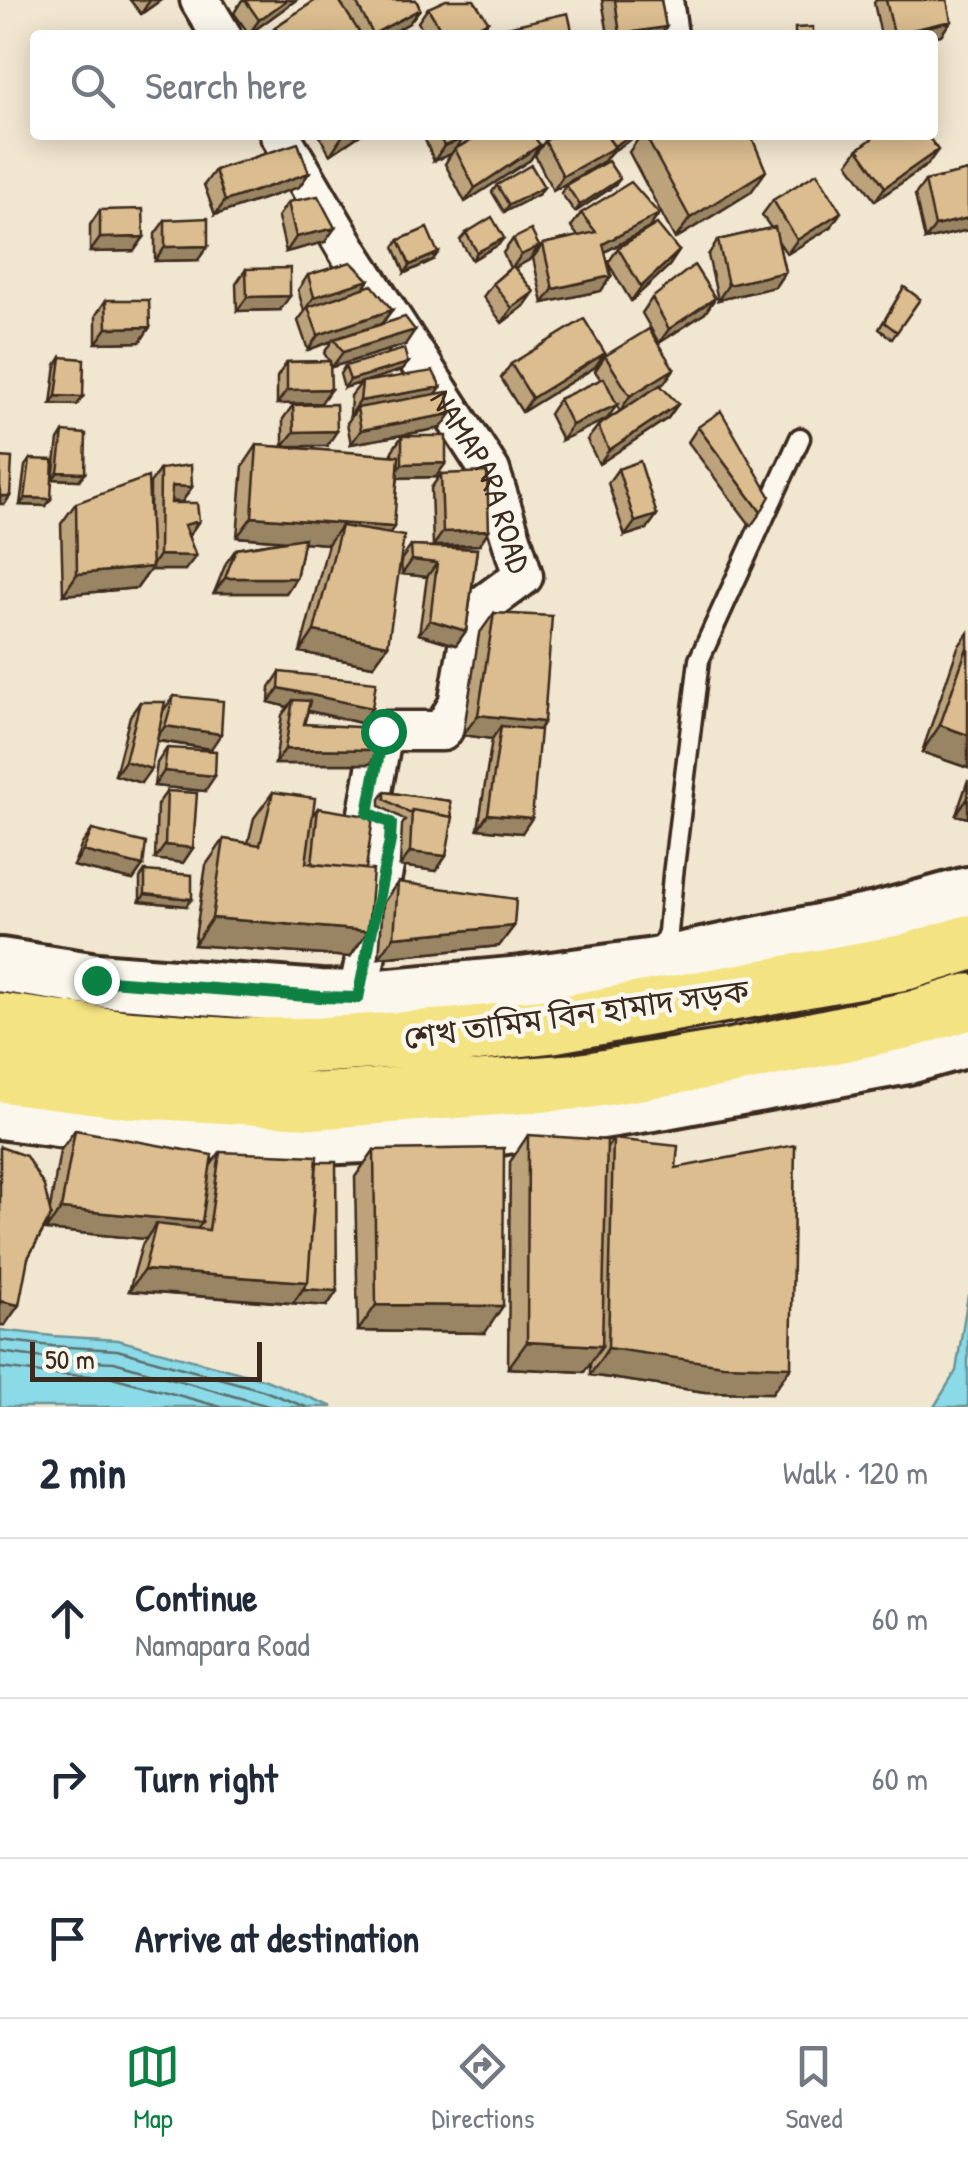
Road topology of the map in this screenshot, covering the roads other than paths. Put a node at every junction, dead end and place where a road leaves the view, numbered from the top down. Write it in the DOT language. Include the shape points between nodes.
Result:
graph roads {
  1 [pos="200,0"];
  2 [pos="664,0"];
  3 [pos="218,30"];
  4 [pos="667,30"];
  5 [pos="283,140"];
  6 [pos="800,438"];
  7 [pos="968,894"];
  8 [pos="968,943"];
  9 [pos="0,965"];
  10 [pos="661,985"];
  11 [pos="358,998"];
  12 [pos="968,1002"];
  13 [pos="0,1021"];
  14 [pos="968,1040"];
  15 [pos="319,1045"];
  16 [pos="0,1074"];
  17 [pos="0,1112"];
  1 -- 3 [label="street"];
  2 -- 4 [label="street"];
  5 -- 11 [label="street, NAMAPARA ROAD" via="490,471 523,576 474,612 458,705 442,731 383,731 368,813 391,823 390,841"];
  6 -- 10 [label="lane" via="699,660"];
  7 -- 10 [label="main road"];
  8 -- 10 [label="main road, শেখ তামিম বিন হামাদ সড়ক" via="906,962"];
  9 -- 11 [label="main road" via="96,980"];
  10 -- 11 [label="main road" via="522,983"];
  10 -- 15 [label="main road, শেখ তামিম বিন হামাদ সড়ক" via="553,1024"];
  11 -- 15 [label="street, NAMAPARA ROAD" via="355,1018"];
  12 -- 16 [label="main road, শেখ তামিম বিন হামাদ সড়ক" via="767,1050 584,1082 319,1100 126,1090"];
  13 -- 15 [label="main road, শেখ তামিম বিন হামাদ সড়ক" via="124,1038"];
  14 -- 17 [label="main road" via="908,1057 480,1131 318,1138 101,1126"];
}
